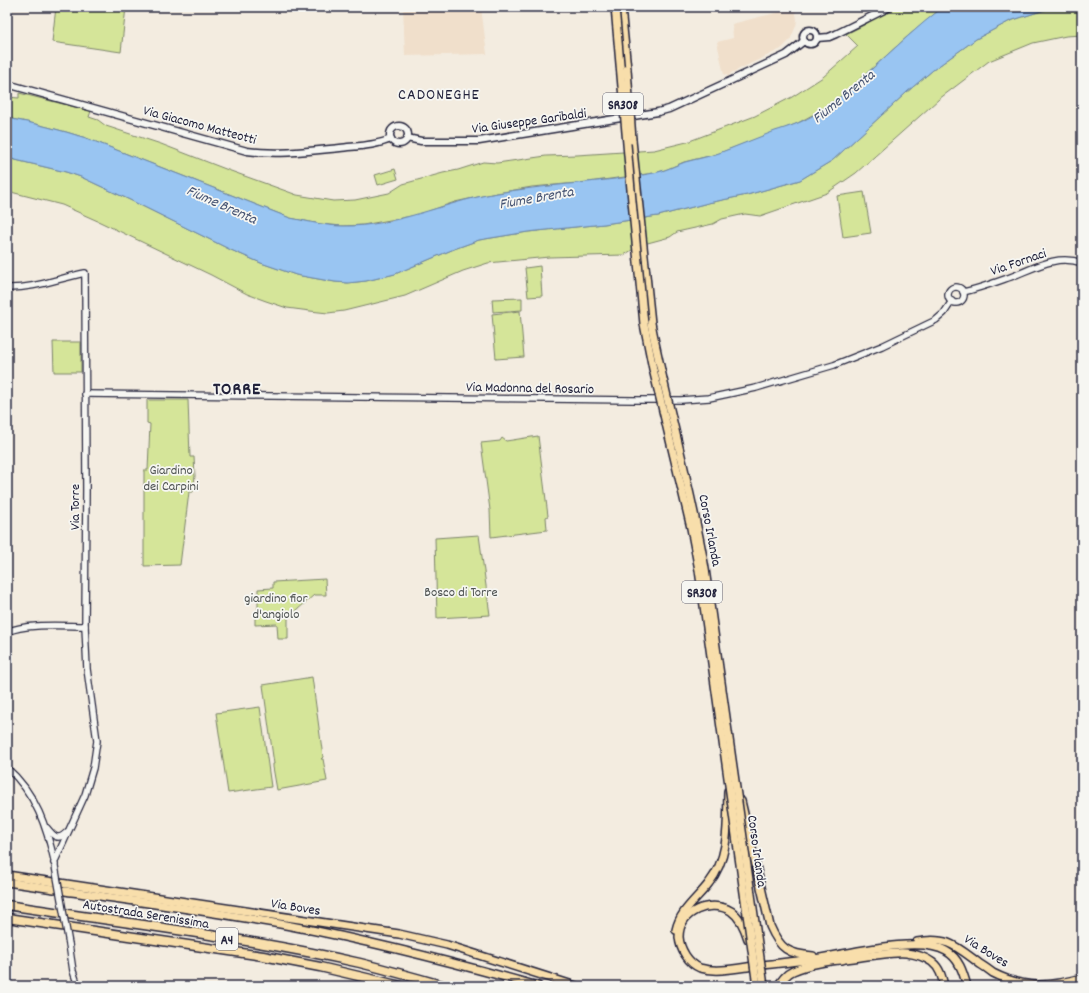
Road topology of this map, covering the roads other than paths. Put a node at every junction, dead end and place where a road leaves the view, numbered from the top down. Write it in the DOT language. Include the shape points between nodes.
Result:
graph roads {
  1 [pos="615,7"];
  2 [pos="621,7"];
  3 [pos="890,7"];
  4 [pos="817,38"];
  5 [pos="804,41"];
  6 [pos="7,84"];
  7 [pos="407,138"];
  8 [pos="391,139"];
  9 [pos="635,201"];
  10 [pos="1082,263"];
  11 [pos="7,288"];
  12 [pos="963,292"];
  13 [pos="952,302"];
  14 [pos="85,394"];
  15 [pos="85,626"];
  16 [pos="7,632"];
  17 [pos="733,767"];
  18 [pos="7,768"];
  19 [pos="728,783"];
  20 [pos="44,824"];
  21 [pos="68,830"];
  22 [pos="55,865"];
  23 [pos="7,875"];
  24 [pos="7,882"];
  25 [pos="54,889"];
  26 [pos="65,891"];
  27 [pos="7,905"];
  28 [pos="7,918"];
  29 [pos="677,936"];
  30 [pos="751,946"];
  31 [pos="901,946"];
  32 [pos="849,953"];
  33 [pos="892,953"];
  34 [pos="842,960"];
  35 [pos="1082,978"];
  36 [pos="78,986"];
  37 [pos="401,986"];
  38 [pos="445,986"];
  39 [pos="538,986"];
  40 [pos="576,986"];
  41 [pos="757,986"];
  42 [pos="764,986"];
  43 [pos="778,986"];
  44 [pos="944,986"];
  45 [pos="963,986"];
  46 [pos="967,986"];
  1 -- 9 [label="highway, SR308, bridge"];
  2 -- 9 [label="highway, SR308, bridge"];
  3 -- 4 [label="main road, Via Giuseppe Garibaldi" via="829,37"];
  4 -- 5 [label="main road, Via Giuseppe Garibaldi" via="813,44"];
  4 -- 5 [label="main road, Via Giuseppe Garibaldi" via="814,31 808,30 803,34"];
  5 -- 7 [label="main road, Via Giuseppe Garibaldi" via="786,55 658,112 479,141 421,142"];
  6 -- 8 [label="main road, Via Giacomo Matteotti" via="260,153 376,144"];
  7 -- 8 [label="main road, Via Giuseppe Garibaldi" via="404,143 398,144"];
  7 -- 8 [label="main road" via="406,129 399,126 391,130"];
  9 -- 17 [label="highway, Corso Irlanda / SR308, bridge" via="651,323 706,569"];
  9 -- 19 [label="highway, Corso Irlanda / SR308, bridge" via="644,324 691,528"];
  10 -- 12 [label="street, Via Fornaci" via="1066,260 1048,262"];
  11 -- 14 [label="street, Via Torre" via="35,286 85,273"];
  12 -- 13 [label="street, Via Fornaci" via="961,301"];
  12 -- 13 [label="street, Via Fornaci" via="957,287 951,289 948,294"];
  13 -- 14 [label="street, Via Madonna del Rosario" via="936,320 868,352 786,380 709,398 633,400"];
  14 -- 15 [label="street, Via Torre"];
  15 -- 16 [label="street" via="38,626 14,628"];
  15 -- 21 [label="street, Via Torre" via="87,669 97,741 85,795"];
  17 -- 32 [label="highway, bridge" via="775,938 783,948 800,955"];
  17 -- 42 [label="highway, Corso Irlanda / SR308, bridge"];
  18 -- 20 [label="street" via="31,795"];
  19 -- 29 [label="highway, bridge" via="727,839 723,855 711,881 680,918"];
  19 -- 30 [label="highway, Corso Irlanda / SR308, bridge"];
  20 -- 21 [label="street" via="52,835 58,837 62,837"];
  20 -- 22 [label="street"];
  21 -- 22 [label="street, Via Torre"];
  22 -- 36 [label="street, bridge" via="73,971"];
  23 -- 40 [label="highway, Via Boves" via="399,934 447,945"];
  24 -- 25 [label="highway"];
  26 -- 39 [label="highway, Via Boves" via="320,932 450,961"];
  27 -- 38 [label="highway, Autostrada Serenissima / A4" via="319,955 360,963"];
  28 -- 37 [label="highway, Autostrada Serenissima / A4" via="264,956"];
  29 -- 30 [label="highway, bridge" via="686,918 701,907 712,905 731,912 739,920"];
  29 -- 32 [label="highway" via="680,946 691,962 709,969 736,968"];
  29 -- 34 [label="highway" via="676,948 682,958 698,971 711,973"];
  30 -- 41 [label="highway, Corso Irlanda / SR308, bridge"];
  31 -- 32 [label="highway"];
  31 -- 35 [label="highway, Via Boves" via="935,939 948,942 992,972 1030,985 1062,984"];
  31 -- 46 [label="highway" via="922,945 945,950 959,964"];
  33 -- 34 [label="highway"];
  33 -- 44 [label="highway" via="915,955 933,963 939,970"];
  33 -- 45 [label="highway" via="912,949 936,950 946,955 958,968"];
  34 -- 43 [label="highway" via="792,971"];
}
